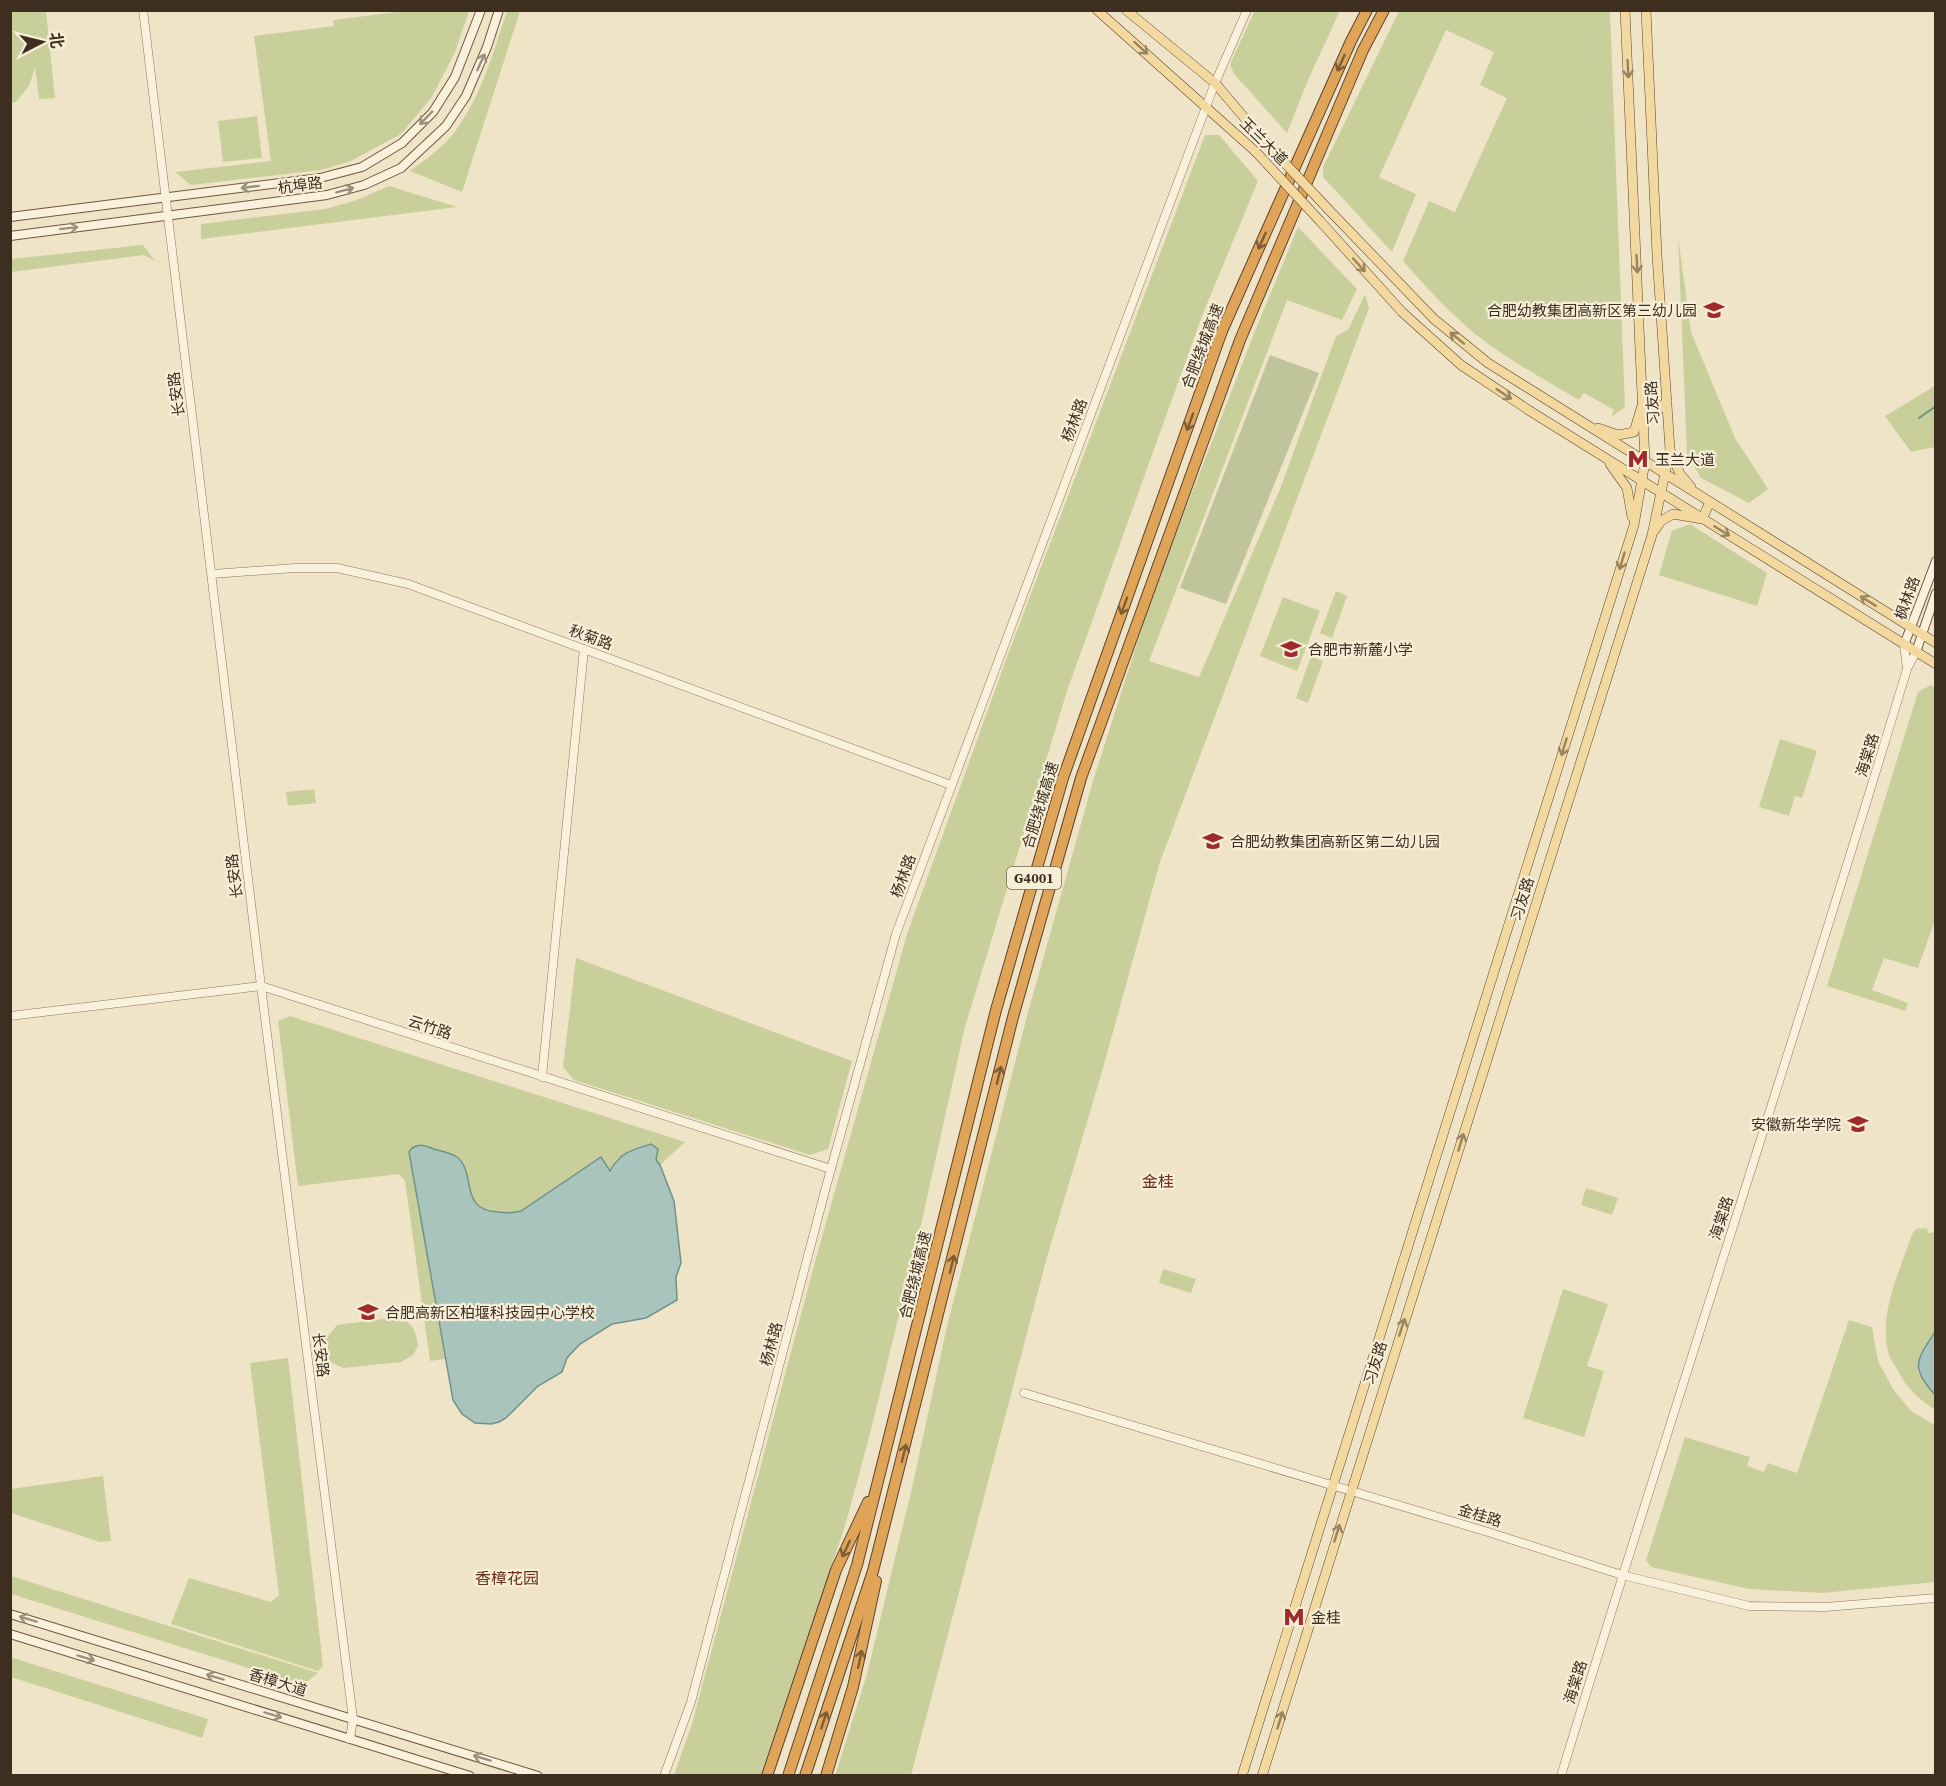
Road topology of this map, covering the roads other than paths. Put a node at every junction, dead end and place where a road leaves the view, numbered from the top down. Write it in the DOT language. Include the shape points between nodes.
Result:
graph roads {
  1 [pos="143,10"];
  2 [pos="481,10"];
  3 [pos="499,10"];
  4 [pos="1097,10"];
  5 [pos="1126,10"];
  6 [pos="1247,10"];
  7 [pos="1367,10"];
  8 [pos="1384,10"];
  9 [pos="1625,10"];
  10 [pos="1646,10"];
  11 [pos="1215,83"];
  12 [pos="1206,107"];
  13 [pos="166,197"];
  14 [pos="168,216"];
  15 [pos="10,217"];
  16 [pos="10,236"];
  17 [pos="1667,401"];
  18 [pos="1643,402"];
  19 [pos="1584,424"];
  20 [pos="1599,433"];
  21 [pos="1588,448"];
  22 [pos="1670,450"];
  23 [pos="1607,460"];
  24 [pos="1645,462"];
  25 [pos="1665,474"];
  26 [pos="1642,481"];
  27 [pos="1661,493"];
  28 [pos="1696,494"];
  29 [pos="1710,502"];
  30 [pos="1702,519"];
  31 [pos="1634,525"];
  32 [pos="1652,535"];
  33 [pos="1935,561"];
  34 [pos="212,574"];
  35 [pos="1935,593"];
  36 [pos="1911,628"];
  37 [pos="1922,635"];
  38 [pos="1935,644"];
  39 [pos="1904,645"];
  40 [pos="584,649"];
  41 [pos="1916,652"];
  42 [pos="1935,664"];
  43 [pos="1908,669"];
  44 [pos="951,785"];
  45 [pos="261,986"];
  46 [pos="10,1016"];
  47 [pos="542,1077"];
  48 [pos="831,1169"];
  49 [pos="1024,1393"];
  50 [pos="879,1477"];
  51 [pos="896,1484"];
  52 [pos="1332,1485"];
  53 [pos="1350,1491"];
  54 [pos="1622,1575"];
  55 [pos="1935,1598"];
  56 [pos="10,1614"];
  57 [pos="10,1634"];
  58 [pos="353,1719"];
  59 [pos="350,1739"];
  60 [pos="470,1776"];
  61 [pos="538,1776"];
  62 [pos="663,1776"];
  63 [pos="767,1776"];
  64 [pos="788,1776"];
  65 [pos="805,1776"];
  66 [pos="826,1776"];
  67 [pos="1242,1776"];
  68 [pos="1262,1776"];
  69 [pos="1561,1776"];
  1 -- 13 [label="street, 长安路"];
  2 -- 13 [label="main road, 杭埠路, one-way" via="455,77 433,111 402,143 362,167 320,178"];
  14 -- 3 [label="main road, 杭埠路, one-way" via="327,195 364,185 401,168 446,126 466,96"];
  4 -- 12 [label="main road, 玉兰大道, one-way"];
  5 -- 11 [label="main road, 玉兰大道"];
  6 -- 11 [label="street, 杨林路"];
  7 -- 50 [label="highway, 合肥绕城高速 / G4001, one-way" via="1222,331 1063,778 996,1010"];
  51 -- 8 [label="highway, G4001, one-way" via="1013,1017 1081,778 1240,340 1363,50"];
  9 -- 18 [label="main road, 习友路, one-way"];
  10 -- 17 [label="main road, 习友路"];
  11 -- 12 [label="street, 杨林路"];
  19 -- 11 [label="main road, 玉兰大道, one-way, bridge" via="1488,363 1434,319 1264,141"];
  12 -- 21 [label="main road, 玉兰大道, one-way, bridge" via="1256,152 1402,312 1461,364"];
  12 -- 44 [label="street, 杨林路"];
  13 -- 14 [label="street, 长安路"];
  13 -- 15 [label="main road, 杭埠路"];
  16 -- 14 [label="main road, 杭埠路, one-way"];
  14 -- 34 [label="street, 长安路"];
  17 -- 18 [label="main road" via="1656,412"];
  17 -- 22 [label="main road, 习友路"];
  18 -- 19 [label="main road" via="1634,432 1618,435"];
  18 -- 24 [label="main road, 习友路"];
  19 -- 20 [label="main road, 玉兰大道"];
  20 -- 21 [label="main road"];
  20 -- 24 [label="main road, 玉兰大道"];
  21 -- 23 [label="main road, 玉兰大道"];
  22 -- 25 [label="main road, 习友路"];
  22 -- 28 [label="main road" via="1680,474"];
  23 -- 26 [label="main road, 玉兰大道"];
  23 -- 31 [label="main road" via="1627,488"];
  24 -- 25 [label="main road, 玉兰大道"];
  24 -- 26 [label="main road, 习友路"];
  25 -- 27 [label="main road, 习友路"];
  25 -- 28 [label="main road, 玉兰大道"];
  26 -- 27 [label="main road, 玉兰大道"];
  26 -- 31 [label="main road, 习友路"];
  27 -- 30 [label="main road, 玉兰大道"];
  27 -- 32 [label="main road, 习友路"];
  28 -- 29 [label="main road, 玉兰大道"];
  29 -- 30 [label="main road"];
  36 -- 29 [label="main road, 玉兰大道, one-way"];
  30 -- 32 [label="main road" via="1673,514 1661,521"];
  30 -- 39 [label="main road, 玉兰大道, one-way"];
  31 -- 52 [label="main road, 习友路, one-way"];
  53 -- 32 [label="main road, 习友路, one-way"];
  33 -- 36 [label="main road, 枫林路"];
  34 -- 40 [label="street, 秋菊路" via="338,568 408,584"];
  34 -- 45 [label="street, 长安路"];
  35 -- 37 [label="main road, 枫林路"];
  36 -- 37 [label="main road, 玉兰大道"];
  36 -- 39 [label="main road, 枫林路"];
  37 -- 38 [label="main road, 玉兰大道"];
  37 -- 41 [label="main road, 枫林路"];
  39 -- 41 [label="main road, 玉兰大道"];
  39 -- 43 [label="street, 海棠路"];
  40 -- 44 [label="street, 秋菊路"];
  40 -- 47 [label="street"];
  41 -- 42 [label="main road, 玉兰大道"];
  41 -- 43 [label="street, 海棠路"];
  43 -- 54 [label="street, 海棠路"];
  44 -- 48 [label="street, 杨林路" via="896,934"];
  45 -- 46 [label="street, 云竹路"];
  45 -- 47 [label="street, 云竹路"];
  45 -- 58 [label="street, 长安路"];
  47 -- 48 [label="street, 云竹路"];
  48 -- 62 [label="street, 杨林路" via="691,1702"];
  49 -- 52 [label="street, 金桂路"];
  50 -- 63 [label="highway, one-way" via="836,1570"];
  50 -- 64 [label="highway, 合肥绕城高速 / G4001" via="857,1565"];
  65 -- 51 [label="highway, G4001, one-way" via="873,1571"];
  66 -- 51 [label="highway, one-way" via="854,1687"];
  52 -- 53 [label="street, 金桂路"];
  52 -- 67 [label="main road, 习友路"];
  53 -- 54 [label="street, 金桂路"];
  68 -- 53 [label="main road, 习友路, one-way"];
  54 -- 55 [label="street, 金桂路" via="1749,1606 1825,1607"];
  54 -- 69 [label="street, 海棠路"];
  58 -- 56 [label="main road, 香樟大道, one-way"];
  57 -- 59 [label="main road, one-way"];
  58 -- 59 [label="street, 长安路"];
  61 -- 58 [label="main road, 香樟大道, one-way"];
  59 -- 60 [label="main road"];
}
